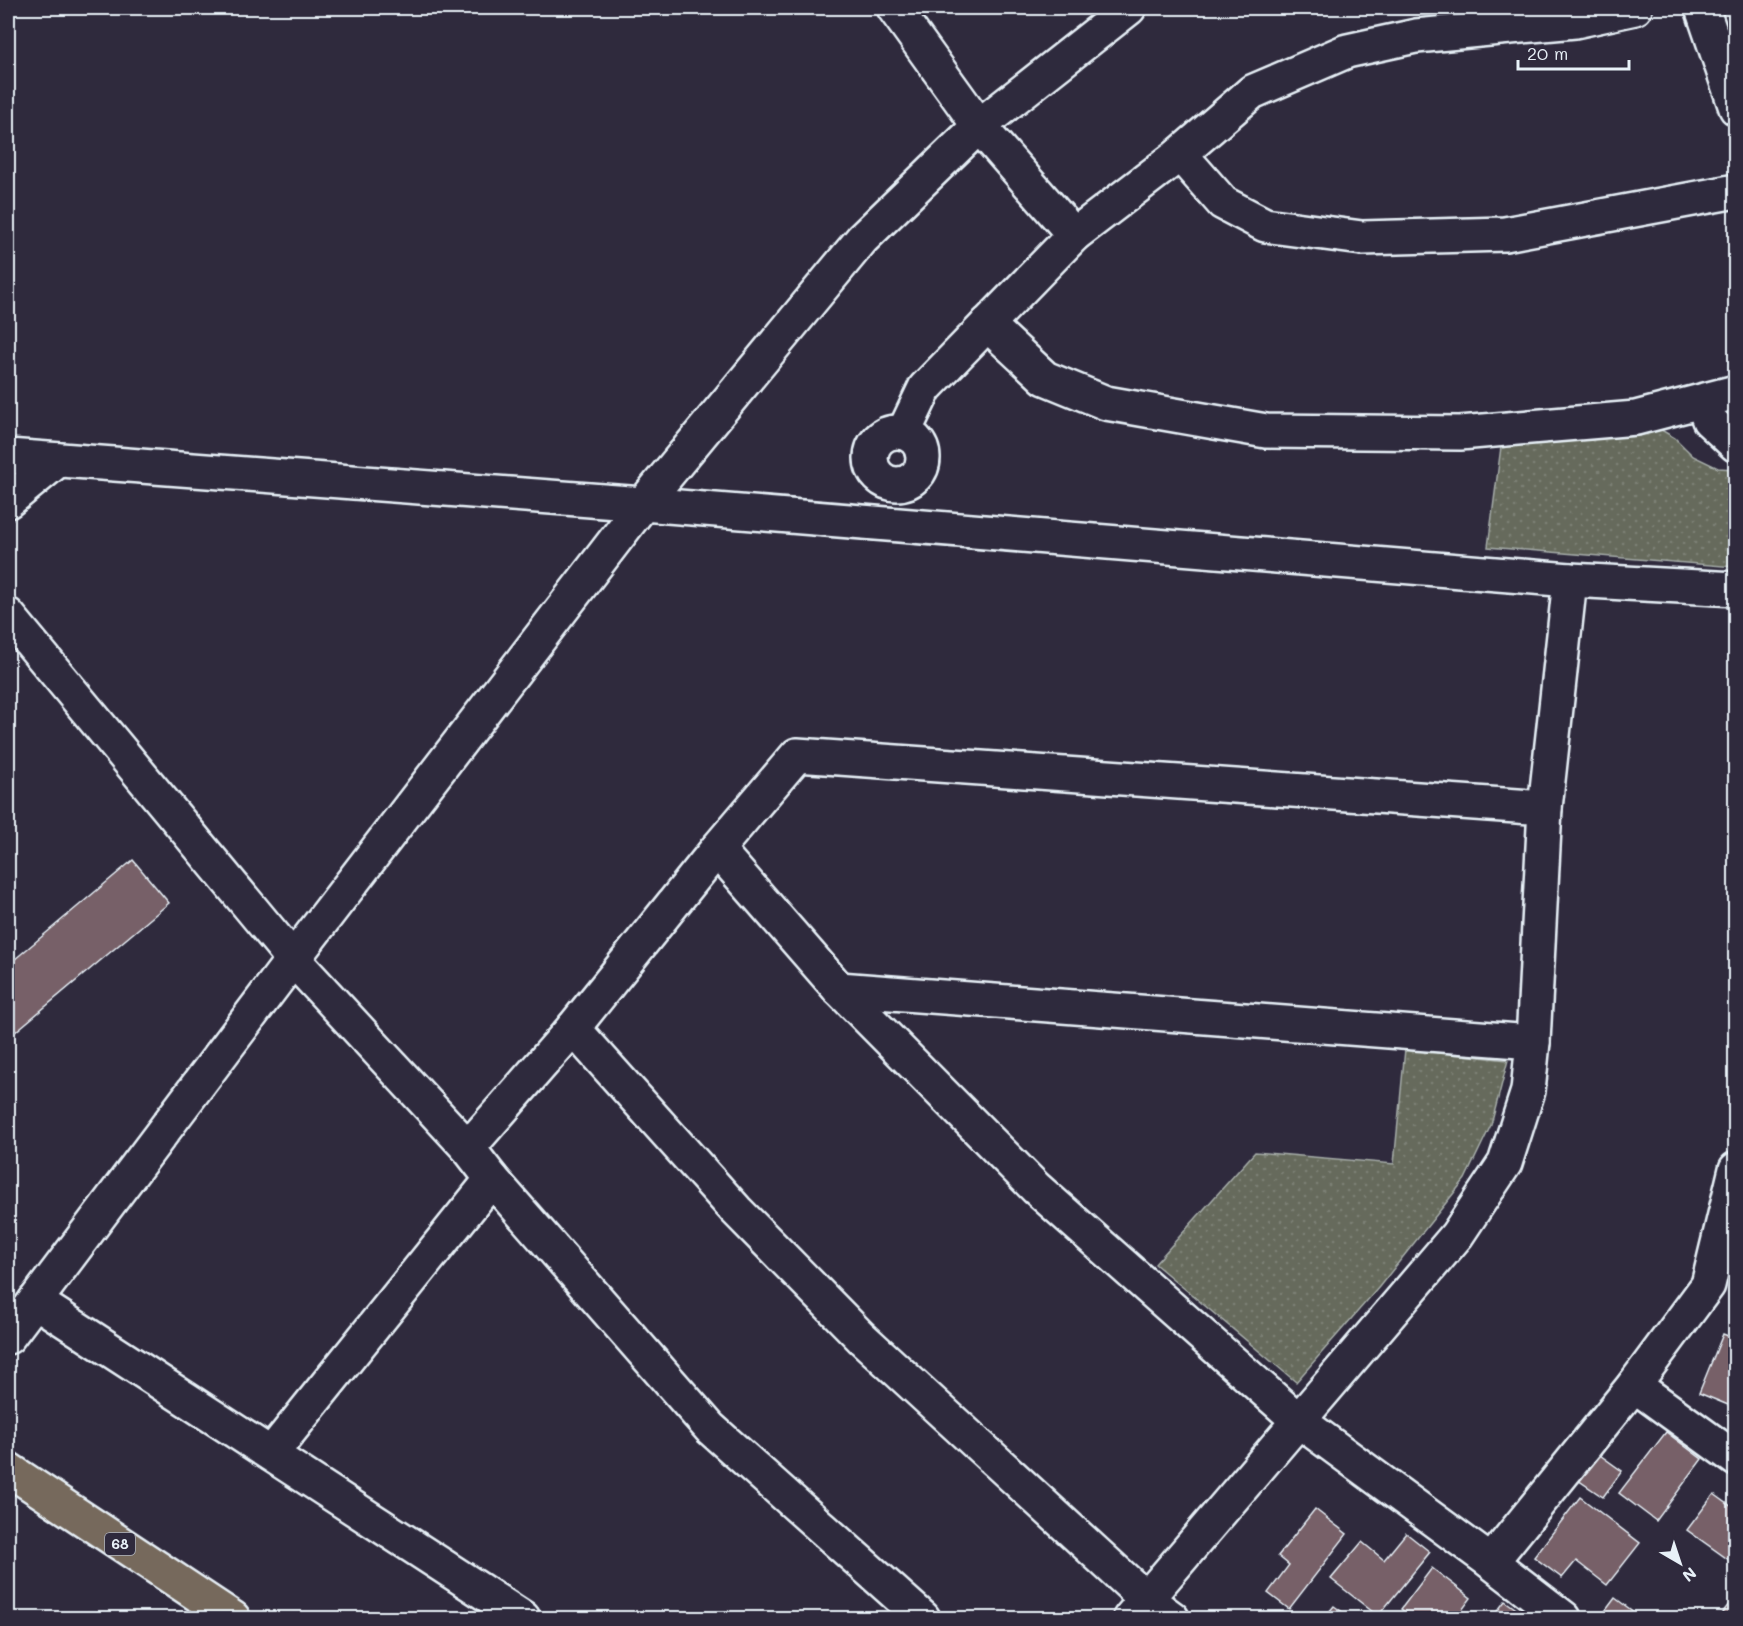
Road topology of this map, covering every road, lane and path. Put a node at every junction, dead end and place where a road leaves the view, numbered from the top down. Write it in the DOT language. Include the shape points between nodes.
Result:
graph roads {
  1 [pos="895,8"];
  2 [pos="1129,8"];
  3 [pos="1635,8"];
  4 [pos="1702,8"];
  5 [pos="1736,108"];
  6 [pos="979,126"];
  7 [pos="1180,154"];
  8 [pos="1736,191"];
  9 [pos="1074,235"];
  10 [pos="987,324"];
  11 [pos="1736,392"];
  12 [pos="1702,401"];
  13 [pos="904,432"];
  14 [pos="1736,445"];
  15 [pos="8,456"];
  16 [pos="58,460"];
  17 [pos="8,501"];
  18 [pos="643,504"];
  19 [pos="1570,580"];
  20 [pos="1736,589"];
  21 [pos="8,615"];
  22 [pos="1545,808"];
  23 [pos="717,849"];
  24 [pos="293,959"];
  25 [pos="839,989"];
  26 [pos="573,1028"];
  27 [pos="1533,1042"];
  28 [pos="468,1148"];
  29 [pos="1736,1169"];
  30 [pos="492,1179"];
  31 [pos="1722,1287"];
  32 [pos="35,1301"];
  33 [pos="8,1337"];
  34 [pos="1634,1385"];
  35 [pos="1299,1421"];
  36 [pos="271,1454"];
  37 [pos="1736,1459"];
  38 [pos="8,1469"];
  39 [pos="1491,1562"];
  40 [pos="1138,1609"];
  41 [pos="233,1618"];
  42 [pos="523,1618"];
  43 [pos="923,1618"];
  44 [pos="1172,1618"];
  45 [pos="1564,1618"];
  1 -- 6 [label="street"];
  2 -- 6 [label="street"];
  3 -- 7 [label="street" via="1575,21 1416,36 1347,51 1252,92"];
  4 -- 5 [label="street"];
  6 -- 9 [label="street"];
  6 -- 18 [label="street" via="862,239"];
  7 -- 8 [label="street" via="1223,203 1265,225 1362,238 1505,234"];
  7 -- 9 [label="street"];
  9 -- 10 [label="street"];
  10 -- 12 [label="street" via="1046,378 1106,403 1266,430 1460,433 1636,418"];
  10 -- 13 [label="street" via="925,388"];
  11 -- 12 [label="street"];
  12 -- 14 [label="street" via="1709,420"];
  15 -- 16 [label="street"];
  16 -- 17 [label="street"];
  16 -- 18 [label="street"];
  18 -- 19 [label="street"];
  18 -- 24 [label="street"];
  19 -- 20 [label="street"];
  19 -- 22 [label="street"];
  21 -- 24 [label="street"];
  22 -- 23 [label="street" via="797,756"];
  22 -- 27 [label="street"];
  23 -- 25 [label="street"];
  23 -- 26 [label="street"];
  24 -- 28 [label="street"];
  24 -- 32 [label="street"];
  25 -- 27 [label="street"];
  25 -- 35 [label="street" via="1036,1188"];
  26 -- 28 [label="street"];
  26 -- 40 [label="street" via="736,1210"];
  27 -- 35 [label="street" via="1528,1091 1505,1163 1457,1235"];
  28 -- 30 [label="street"];
  29 -- 31 [label="street"];
  30 -- 36 [label="street"];
  30 -- 43 [label="street" via="710,1428"];
  31 -- 34 [label="street"];
  32 -- 33 [label="street"];
  32 -- 36 [label="street"];
  34 -- 37 [label="street"];
  34 -- 39 [label="street"];
  35 -- 39 [label="street"];
  35 -- 40 [label="street"];
  36 -- 42 [label="street"];
  38 -- 41 [label="main road, 68"];
  39 -- 45 [label="street"];
  40 -- 44 [label="street"];
}
